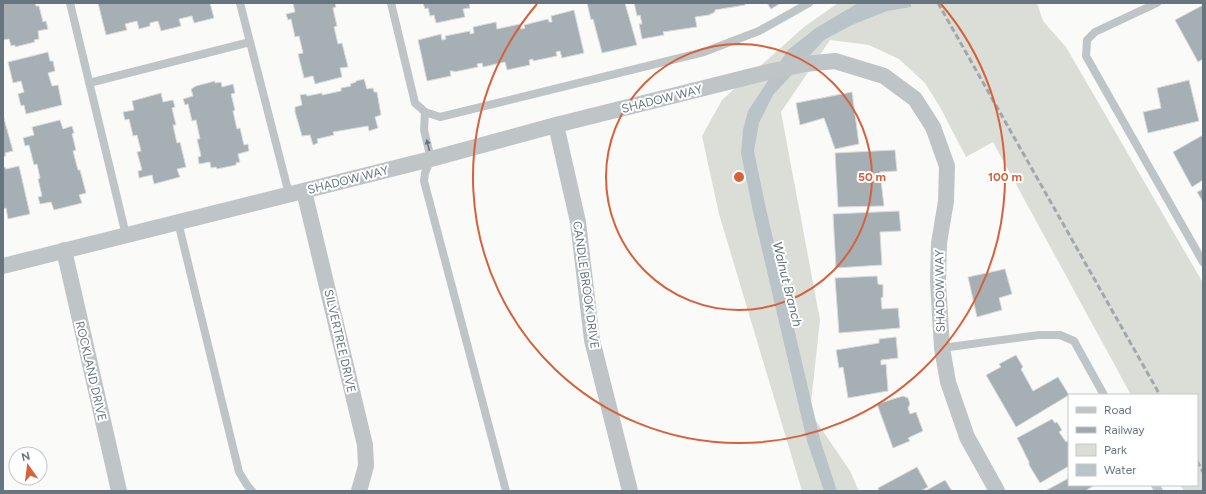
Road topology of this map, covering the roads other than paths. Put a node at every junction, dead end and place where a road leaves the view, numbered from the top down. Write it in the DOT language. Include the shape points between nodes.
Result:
graph roads {
  1 [pos="70,3"];
  2 [pos="240,3"];
  3 [pos="390,3"];
  4 [pos="809,3"];
  5 [pos="1158,3"];
  6 [pos="250,42"];
  7 [pos="89,83"];
  8 [pos="425,112"];
  9 [pos="556,125"];
  10 [pos="432,159"];
  11 [pos="297,192"];
  12 [pos="178,222"];
  13 [pos="126,235"];
  14 [pos="64,250"];
  15 [pos="1203,262"];
  16 [pos="3,266"];
  17 [pos="942,348"];
  18 [pos="1103,394"];
  19 [pos="119,491"];
  20 [pos="252,491"];
  21 [pos="359,491"];
  22 [pos="506,491"];
  23 [pos="630,491"];
  24 [pos="997,491"];
  1 -- 7 [label="lane"];
  2 -- 6 [label="lane"];
  3 -- 8 [label="lane" via="415,103"];
  4 -- 8 [label="lane" via="759,31 704,52 440,117"];
  5 -- 15 [label="lane" via="1095,32 1087,40 1086,56"];
  6 -- 7 [label="lane"];
  6 -- 11 [label="lane"];
  7 -- 13 [label="lane"];
  10 -- 8 [label="lane, one-way" via="424,130"];
  9 -- 10 [label="street, SHADOW WAY"];
  9 -- 17 [label="street, SHADOW WAY" via="805,64 835,61 884,76 915,99 933,127 947,166 946,201 939,243 938,282"];
  9 -- 23 [label="street, CANDLE BROOK DRIVE" via="578,222 592,340"];
  10 -- 11 [label="street, SHADOW WAY"];
  10 -- 22 [label="lane" via="424,181"];
  11 -- 12 [label="street, SHADOW WAY"];
  11 -- 21 [label="street, SILVERTREE DRIVE" via="365,445 366,466"];
  12 -- 13 [label="street, SHADOW WAY"];
  12 -- 20 [label="lane" via="239,472"];
  13 -- 14 [label="street, SHADOW WAY"];
  14 -- 16 [label="street, SHADOW WAY"];
  14 -- 19 [label="street, ROCKLAND DRIVE"];
  17 -- 18 [label="lane" via="1039,335 1060,335 1074,341"];
  17 -- 24 [label="street, SHADOW WAY" via="948,382 967,437"];
}
